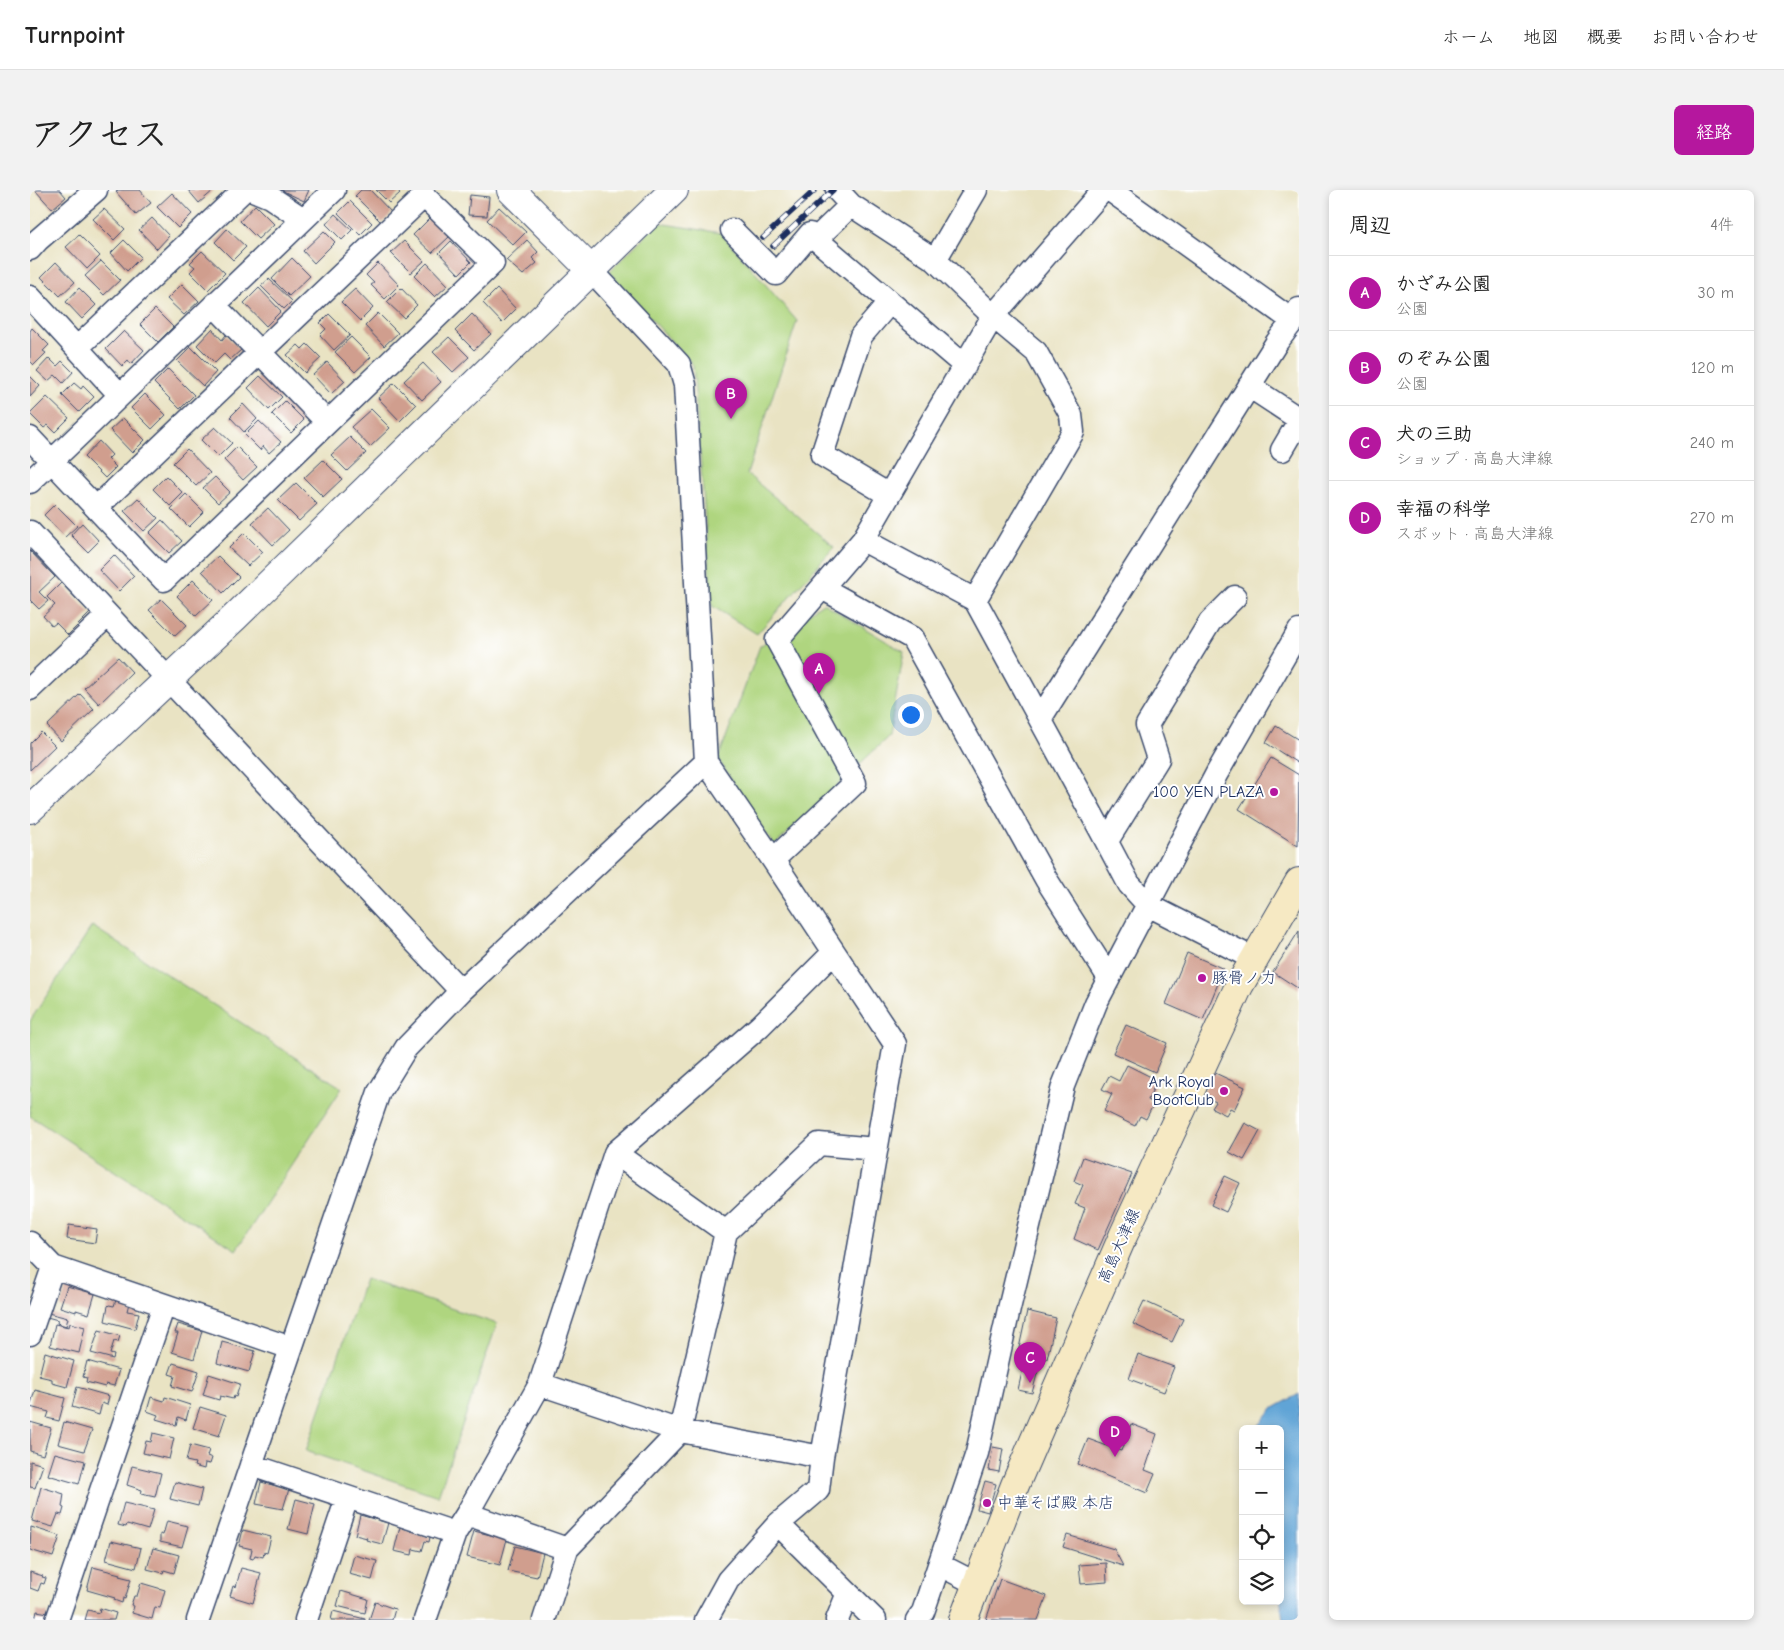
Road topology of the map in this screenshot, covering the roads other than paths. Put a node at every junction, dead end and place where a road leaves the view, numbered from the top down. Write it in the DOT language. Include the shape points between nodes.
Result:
graph roads {
  1 [pos="96,190"];
  2 [pos="244,190"];
  3 [pos="253,190"];
  4 [pos="334,190"];
  5 [pos="511,190"];
  6 [pos="674,190"];
  7 [pos="976,190"];
  8 [pos="1103,190"];
  9 [pos="1110,190"];
  10 [pos="845,198"];
  11 [pos="303,219"];
  12 [pos="732,230"];
  13 [pos="816,239"];
  14 [pos="30,249"];
  15 [pos="935,260"];
  16 [pos="591,270"];
  17 [pos="30,297"];
  18 [pos="890,302"];
  19 [pos="214,305"];
  20 [pos="1296,315"];
  21 [pos="993,316"];
  22 [pos="77,348"];
  23 [pos="260,352"];
  24 [pos="965,366"];
  25 [pos="1249,386"];
  26 [pos="120,395"];
  27 [pos="1299,420"];
  28 [pos="327,422"];
  29 [pos="30,438"];
  30 [pos="1282,450"];
  31 [pos="52,461"];
  32 [pos="30,482"];
  33 [pos="889,496"];
  34 [pos="96,508"];
  35 [pos="30,532"];
  36 [pos="863,540"];
  37 [pos="822,588"];
  38 [pos="1235,597"];
  39 [pos="975,600"];
  40 [pos="108,615"];
  41 [pos="1299,631"];
  42 [pos="168,678"];
  43 [pos="30,689"];
  44 [pos="1040,719"];
  45 [pos="706,762"];
  46 [pos="30,809"];
  47 [pos="1107,841"];
  48 [pos="773,860"];
  49 [pos="1299,882"];
  50 [pos="1148,905"];
  51 [pos="834,952"];
  52 [pos="1254,959"];
  53 [pos="1109,978"];
  54 [pos="462,991"];
  55 [pos="876,1149"];
  56 [pos="615,1153"];
  57 [pos="726,1232"];
  58 [pos="30,1243"];
  59 [pos="52,1267"];
  60 [pos="164,1305"];
  61 [pos="30,1334"];
  62 [pos="291,1348"];
  63 [pos="540,1384"];
  64 [pos="680,1431"];
  65 [pos="822,1457"];
  66 [pos="251,1465"];
  67 [pos="347,1498"];
  68 [pos="467,1514"];
  69 [pos="778,1524"];
  70 [pos="455,1533"];
  71 [pos="567,1549"];
  72 [pos="940,1565"];
  73 [pos="977,1584"];
  74 [pos="848,1592"];
  75 [pos="57,1620"];
  76 [pos="198,1620"];
  77 [pos="306,1620"];
  78 [pos="425,1620"];
  79 [pos="544,1620"];
  80 [pos="706,1620"];
  81 [pos="837,1620"];
  82 [pos="875,1620"];
  83 [pos="917,1620"];
  84 [pos="963,1620"];
  1 -- 14 [label="street"];
  2 -- 22 [label="street"];
  3 -- 11 [label="street"];
  4 -- 11 [label="street"];
  5 -- 16 [label="street"];
  6 -- 16 [label="street"];
  7 -- 15 [label="street"];
  8 -- 21 [label="street"];
  9 -- 20 [label="street"];
  10 -- 13 [label="street"];
  10 -- 15 [label="street"];
  11 -- 19 [label="street"];
  12 -- 13 [label="street" via="776,274 810,234"];
  13 -- 18 [label="street"];
  15 -- 21 [label="street"];
  16 -- 42 [label="street" via="235,617"];
  16 -- 45 [label="street" via="680,364 685,385"];
  17 -- 22 [label="street"];
  18 -- 24 [label="street"];
  18 -- 33 [label="street" via="861,336 822,455"];
  19 -- 23 [label="street"];
  19 -- 26 [label="street"];
  20 -- 25 [label="street"];
  21 -- 24 [label="street"];
  21 -- 39 [label="street" via="1036,352 1071,415 1073,432"];
  22 -- 26 [label="street"];
  23 -- 28 [label="street"];
  23 -- 28 [label="street" via="424,196 492,263"];
  23 -- 34 [label="street"];
  24 -- 33 [label="street"];
  25 -- 27 [label="street"];
  25 -- 44 [label="street"];
  26 -- 31 [label="street"];
  27 -- 30 [label="street"];
  28 -- 34 [label="street" via="164,580"];
  29 -- 31 [label="street"];
  31 -- 32 [label="street"];
  31 -- 34 [label="street"];
  33 -- 36 [label="street"];
  35 -- 40 [label="street"];
  36 -- 37 [label="street"];
  36 -- 39 [label="street"];
  37 -- 48 [label="street" via="777,640 855,783"];
  37 -- 53 [label="street" via="912,638 1046,879"];
  38 -- 47 [label="street" via="1210,622 1147,725 1158,759"];
  39 -- 44 [label="street"];
  40 -- 42 [label="street"];
  40 -- 43 [label="street"];
  41 -- 50 [label="street" via="1217,773"];
  42 -- 46 [label="street"];
  42 -- 54 [label="street"];
  44 -- 47 [label="street"];
  45 -- 48 [label="street"];
  45 -- 54 [label="street"];
  47 -- 50 [label="street" via="1129,884"];
  48 -- 51 [label="street"];
  49 -- 52 [label="main road, 高島大津線"];
  50 -- 52 [label="street"];
  50 -- 53 [label="street"];
  51 -- 55 [label="street" via="895,1044"];
  51 -- 56 [label="street" via="760,1026"];
  52 -- 73 [label="main road, 高島大津線" via="1123,1236 1015,1485"];
  53 -- 72 [label="street" via="1063,1086 977,1453"];
  54 -- 62 [label="street" via="406,1048 379,1092"];
  55 -- 57 [label="street" via="819,1144"];
  55 -- 65 [label="street"];
  56 -- 57 [label="street"];
  56 -- 63 [label="street"];
  57 -- 64 [label="street"];
  58 -- 59 [label="street"];
  59 -- 60 [label="street"];
  59 -- 61 [label="street"];
  60 -- 62 [label="street"];
  60 -- 75 [label="street"];
  62 -- 66 [label="street"];
  63 -- 64 [label="street"];
  63 -- 68 [label="street"];
  64 -- 65 [label="street"];
  64 -- 71 [label="street"];
  65 -- 69 [label="street" via="818,1490"];
  66 -- 67 [label="street"];
  66 -- 76 [label="street"];
  67 -- 70 [label="street"];
  67 -- 77 [label="street"];
  68 -- 70 [label="street"];
  68 -- 71 [label="street"];
  69 -- 74 [label="street"];
  69 -- 80 [label="street" via="728,1580"];
  70 -- 78 [label="street"];
  71 -- 79 [label="street"];
  72 -- 73 [label="street"];
  72 -- 83 [label="street"];
  73 -- 84 [label="main road, 高島大津線"];
  74 -- 81 [label="street"];
  74 -- 82 [label="street"];
}
